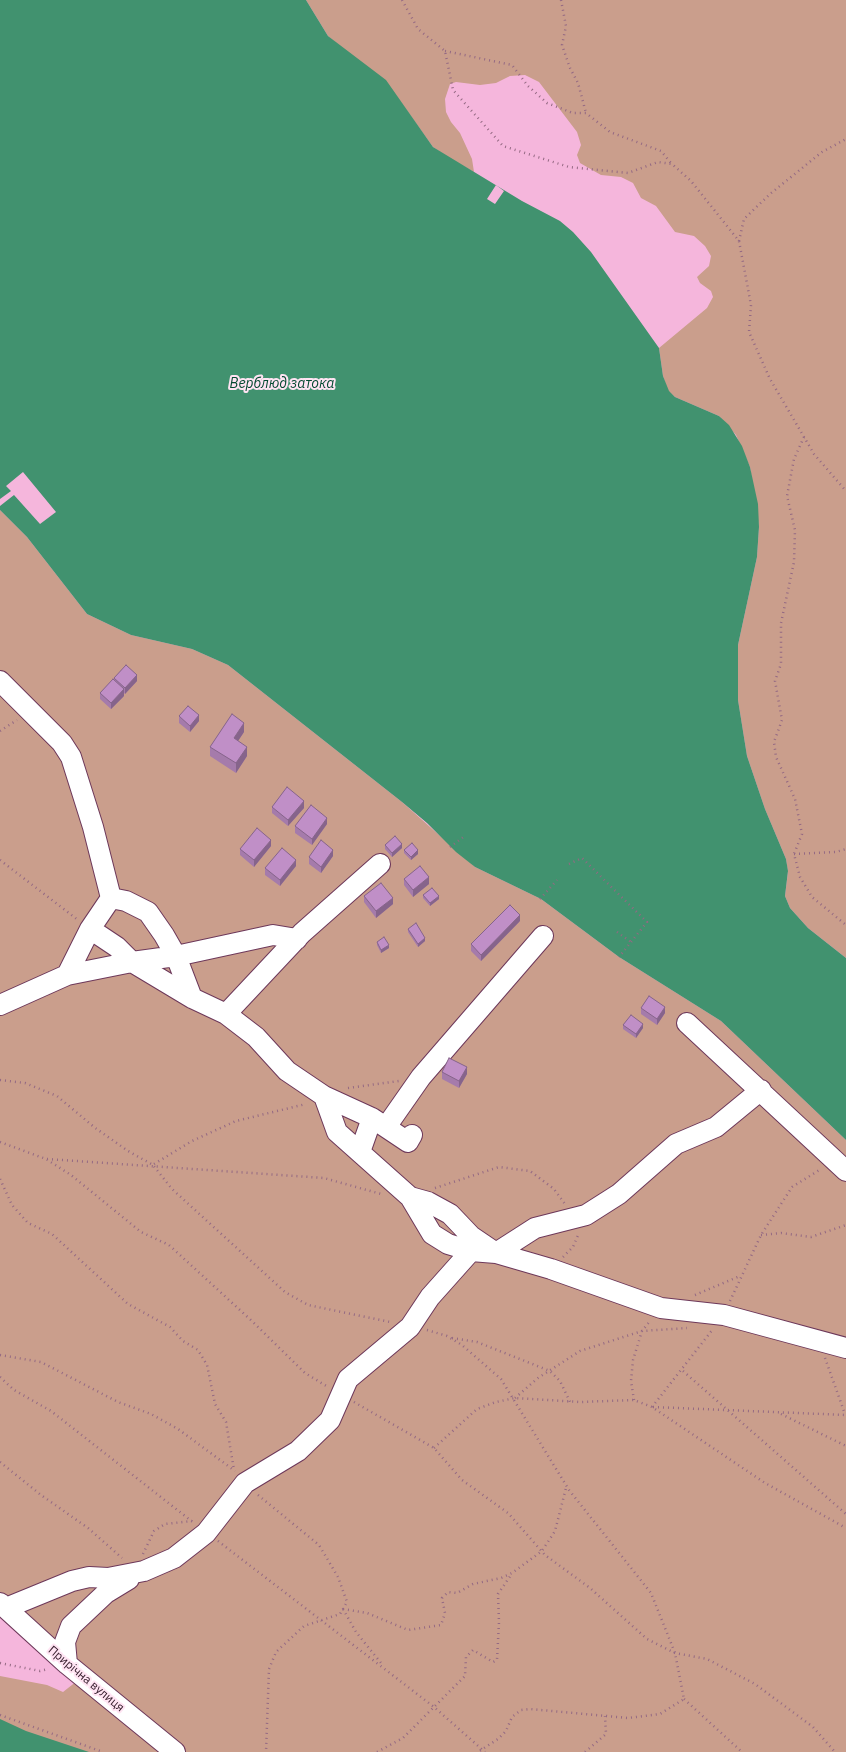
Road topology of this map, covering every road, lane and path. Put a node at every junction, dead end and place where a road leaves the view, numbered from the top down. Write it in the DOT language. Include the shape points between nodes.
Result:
graph roads {
  1 [pos="402,0"];
  2 [pos="561,0"];
  3 [pos="445,51"];
  4 [pos="586,113"];
  5 [pos="846,139"];
  6 [pos="672,164"];
  7 [pos="739,241"];
  8 [pos="804,437"];
  9 [pos="846,491"];
  10 [pos="0,681"];
  11 [pos="466,835"];
  12 [pos="450,847"];
  13 [pos="846,849"];
  14 [pos="794,854"];
  15 [pos="0,860"];
  16 [pos="380,864"];
  17 [pos="569,864"];
  18 [pos="557,880"];
  19 [pos="112,898"];
  20 [pos="540,900"];
  21 [pos="846,925"];
  22 [pos="90,929"];
  23 [pos="617,932"];
  24 [pos="543,936"];
  25 [pos="297,939"];
  26 [pos="631,942"];
  27 [pos="176,956"];
  28 [pos="619,957"];
  29 [pos="132,962"];
  30 [pos="67,975"];
  31 [pos="192,998"];
  32 [pos="0,1005"];
  33 [pos="226,1014"];
  34 [pos="687,1023"];
  35 [pos="421,1077"];
  36 [pos="0,1080"];
  37 [pos="761,1090"];
  38 [pos="324,1096"];
  39 [pos="379,1123"];
  40 [pos="412,1135"];
  41 [pos="0,1142"];
  42 [pos="360,1152"];
  43 [pos="46,1159"];
  44 [pos="153,1165"];
  45 [pos="843,1168"];
  46 [pos="0,1179"];
  47 [pos="410,1197"];
  48 [pos="581,1216"];
  49 [pos="846,1225"];
  50 [pos="761,1235"];
  51 [pos="471,1251"];
  52 [pos="496,1253"];
  53 [pos="551,1269"];
  54 [pos="742,1275"];
  55 [pos="693,1296"];
  56 [pos="661,1308"];
  57 [pos="724,1315"];
  58 [pos="694,1326"];
  59 [pos="410,1327"];
  60 [pos="642,1331"];
  61 [pos="451,1338"];
  62 [pos="819,1340"];
  63 [pos="846,1348"];
  64 [pos="550,1371"];
  65 [pos="682,1371"];
  66 [pos="0,1377"];
  67 [pos="340,1394"];
  68 [pos="515,1398"];
  69 [pos="634,1400"];
  70 [pos="570,1402"];
  71 [pos="652,1407"];
  72 [pos="729,1411"];
  73 [pos="779,1413"];
  74 [pos="846,1415"];
  75 [pos="846,1446"];
  76 [pos="434,1448"];
  77 [pos="0,1462"];
  78 [pos="234,1470"];
  79 [pos="567,1486"];
  80 [pos="846,1514"];
  81 [pos="199,1527"];
  82 [pos="846,1528"];
  83 [pos="542,1551"];
  84 [pos="136,1570"];
  85 [pos="512,1573"];
  86 [pos="3,1606"];
  87 [pos="675,1653"];
  88 [pos="0,1664"];
  89 [pos="67,1664"];
  90 [pos="388,1670"];
  91 [pos="684,1699"];
  92 [pos="434,1707"];
  93 [pos="0,1715"];
  94 [pos="605,1716"];
  95 [pos="484,1750"];
  96 [pos="103,1752"];
  97 [pos="175,1752"];
  98 [pos="376,1752"];
  99 [pos="478,1752"];
  100 [pos="585,1752"];
  101 [pos="742,1752"];
  102 [pos="835,1752"];
  1 -- 3 [label="path" via="418,29"];
  2 -- 4 [label="path" via="566,26 562,45"];
  3 -- 4 [label="path" via="512,65 547,103 573,113"];
  3 -- 6 [label="path" via="453,90 503,146 569,167 628,173 658,162"];
  4 -- 6 [label="path" via="610,132 661,151"];
  5 -- 7 [label="path" via="822,152 770,194 744,219"];
  6 -- 7 [label="path" via="691,181"];
  7 -- 8 [label="path" via="751,305 749,332 770,378"];
  8 -- 9 [label="path" via="814,454"];
  8 -- 14 [label="path" via="794,459 787,496 796,530 794,562 781,623 781,664 775,681 782,720 774,742 776,757 795,799 802,834"];
  10 -- 19 [label="lane" via="62,743 71,757"];
  11 -- 12 [label="path"];
  13 -- 14 [label="path"];
  14 -- 21 [label="path" via="800,877 812,897"];
  15 -- 22 [label="path"];
  16 -- 25 [label="lane"];
  17 -- 26 [label="path" via="582,858 647,922"];
  18 -- 20 [label="path"];
  19 -- 22 [label="lane"];
  19 -- 27 [label="lane" via="148,912"];
  22 -- 29 [label="lane" via="117,947"];
  22 -- 30 [label="lane"];
  23 -- 26 [label="path"];
  24 -- 35 [label="lane"];
  25 -- 27 [label="lane" via="273,935"];
  25 -- 33 [label="lane"];
  26 -- 28 [label="path"];
  27 -- 29 [label="lane"];
  27 -- 31 [label="lane"];
  29 -- 30 [label="lane"];
  29 -- 31 [label="lane"];
  30 -- 32 [label="lane"];
  31 -- 33 [label="lane"];
  33 -- 38 [label="lane" via="256,1037 287,1071"];
  34 -- 37 [label="lane"];
  35 -- 38 [label="path" via="339,1090"];
  35 -- 39 [label="lane"];
  36 -- 44 [label="path" via="25,1083 57,1096 108,1136"];
  37 -- 45 [label="lane"];
  37 -- 48 [label="lane" via="716,1127 676,1144 619,1194"];
  38 -- 39 [label="lane"];
  38 -- 42 [label="lane" via="337,1132"];
  38 -- 44 [label="path" via="311,1103 236,1121 192,1141"];
  39 -- 40 [label="lane" via="408,1142"];
  39 -- 42 [label="lane"];
  41 -- 43 [label="path"];
  42 -- 47 [label="lane"];
  43 -- 44 [label="path"];
  43 -- 67 [label="path" via="142,1232 169,1245 305,1373"];
  44 -- 47 [label="path" via="324,1178 378,1193"];
  44 -- 59 [label="path" via="172,1189 285,1292 308,1305"];
  45 -- 50 [label="path" via="818,1170 792,1187"];
  46 -- 78 [label="path" via="12,1205 28,1223 52,1234 128,1304 170,1327 183,1341 198,1350 207,1365 215,1404 226,1422"];
  47 -- 48 [label="path" via="499,1167 530,1171"];
  47 -- 51 [label="lane" via="432,1234 448,1244"];
  47 -- 52 [label="lane" via="450,1214 471,1236"];
  48 -- 52 [label="lane" via="535,1228"];
  48 -- 53 [label="path" via="573,1247"];
  49 -- 50 [label="path" via="811,1238 781,1233"];
  50 -- 54 [label="path"];
  51 -- 52 [label="lane"];
  51 -- 59 [label="lane" via="430,1297"];
  52 -- 53 [label="lane"];
  53 -- 56 [label="lane"];
  54 -- 55 [label="path"];
  54 -- 57 [label="path"];
  56 -- 57 [label="lane"];
  56 -- 60 [label="path"];
  57 -- 62 [label="lane"];
  57 -- 65 [label="path"];
  58 -- 60 [label="path"];
  59 -- 61 [label="path"];
  59 -- 67 [label="lane" via="348,1379"];
  60 -- 64 [label="path" via="580,1351"];
  60 -- 69 [label="path" via="633,1360 631,1382"];
  61 -- 64 [label="path" via="476,1342"];
  61 -- 68 [label="path" via="501,1379"];
  62 -- 63 [label="lane"];
  62 -- 74 [label="path"];
  64 -- 68 [label="path"];
  64 -- 70 [label="path" via="560,1381"];
  65 -- 71 [label="path"];
  65 -- 72 [label="path"];
  66 -- 81 [label="path" via="14,1390 52,1411"];
  67 -- 76 [label="path"];
  67 -- 81 [label="lane" via="330,1420 298,1451 245,1484"];
  68 -- 70 [label="path"];
  68 -- 76 [label="path" via="477,1410"];
  68 -- 79 [label="path"];
  69 -- 70 [label="path"];
  69 -- 71 [label="path"];
  71 -- 72 [label="path"];
  71 -- 82 [label="path" via="765,1483"];
  72 -- 73 [label="path"];
  72 -- 80 [label="path"];
  73 -- 74 [label="path"];
  73 -- 75 [label="path"];
  76 -- 83 [label="path" via="462,1480 508,1513"];
  77 -- 84 [label="path" via="88,1528"];
  79 -- 83 [label="path" via="555,1531"];
  79 -- 87 [label="path" via="651,1593"];
  81 -- 84 [label="lane" via="174,1558"];
  81 -- 84 [label="path" via="165,1524 154,1531"];
  81 -- 90 [label="path"];
  83 -- 85 [label="path"];
  83 -- 87 [label="path" via="647,1639"];
  84 -- 86 [label="lane" via="108,1578 89,1577 72,1581"];
  84 -- 89 [label="lane" via="71,1626 65,1642"];
  85 -- 90 [label="path" via="472,1584 457,1593 448,1592 442,1598 445,1613 441,1625 408,1630 367,1613 343,1609 365,1645"];
  85 -- 92 [label="path" via="498,1594 498,1660 493,1662 473,1650 466,1657 465,1676"];
  86 -- 89 [label="lane, Прирічна вулиця"];
  87 -- 91 [label="path"];
  87 -- 102 [label="path" via="707,1659 754,1684 813,1727"];
  88 -- 89 [label="path" via="40,1671"];
  89 -- 97 [label="lane, Прирічна вулиця"];
  90 -- 92 [label="path"];
  91 -- 94 [label="path" via="660,1714 628,1718"];
  91 -- 101 [label="path"];
  92 -- 95 [label="path"];
  92 -- 98 [label="path" via="402,1738"];
  93 -- 96 [label="path"];
  94 -- 95 [label="path" via="521,1710 512,1717 506,1731"];
  94 -- 100 [label="path" via="606,1734"];
  95 -- 99 [label="path"];
}
